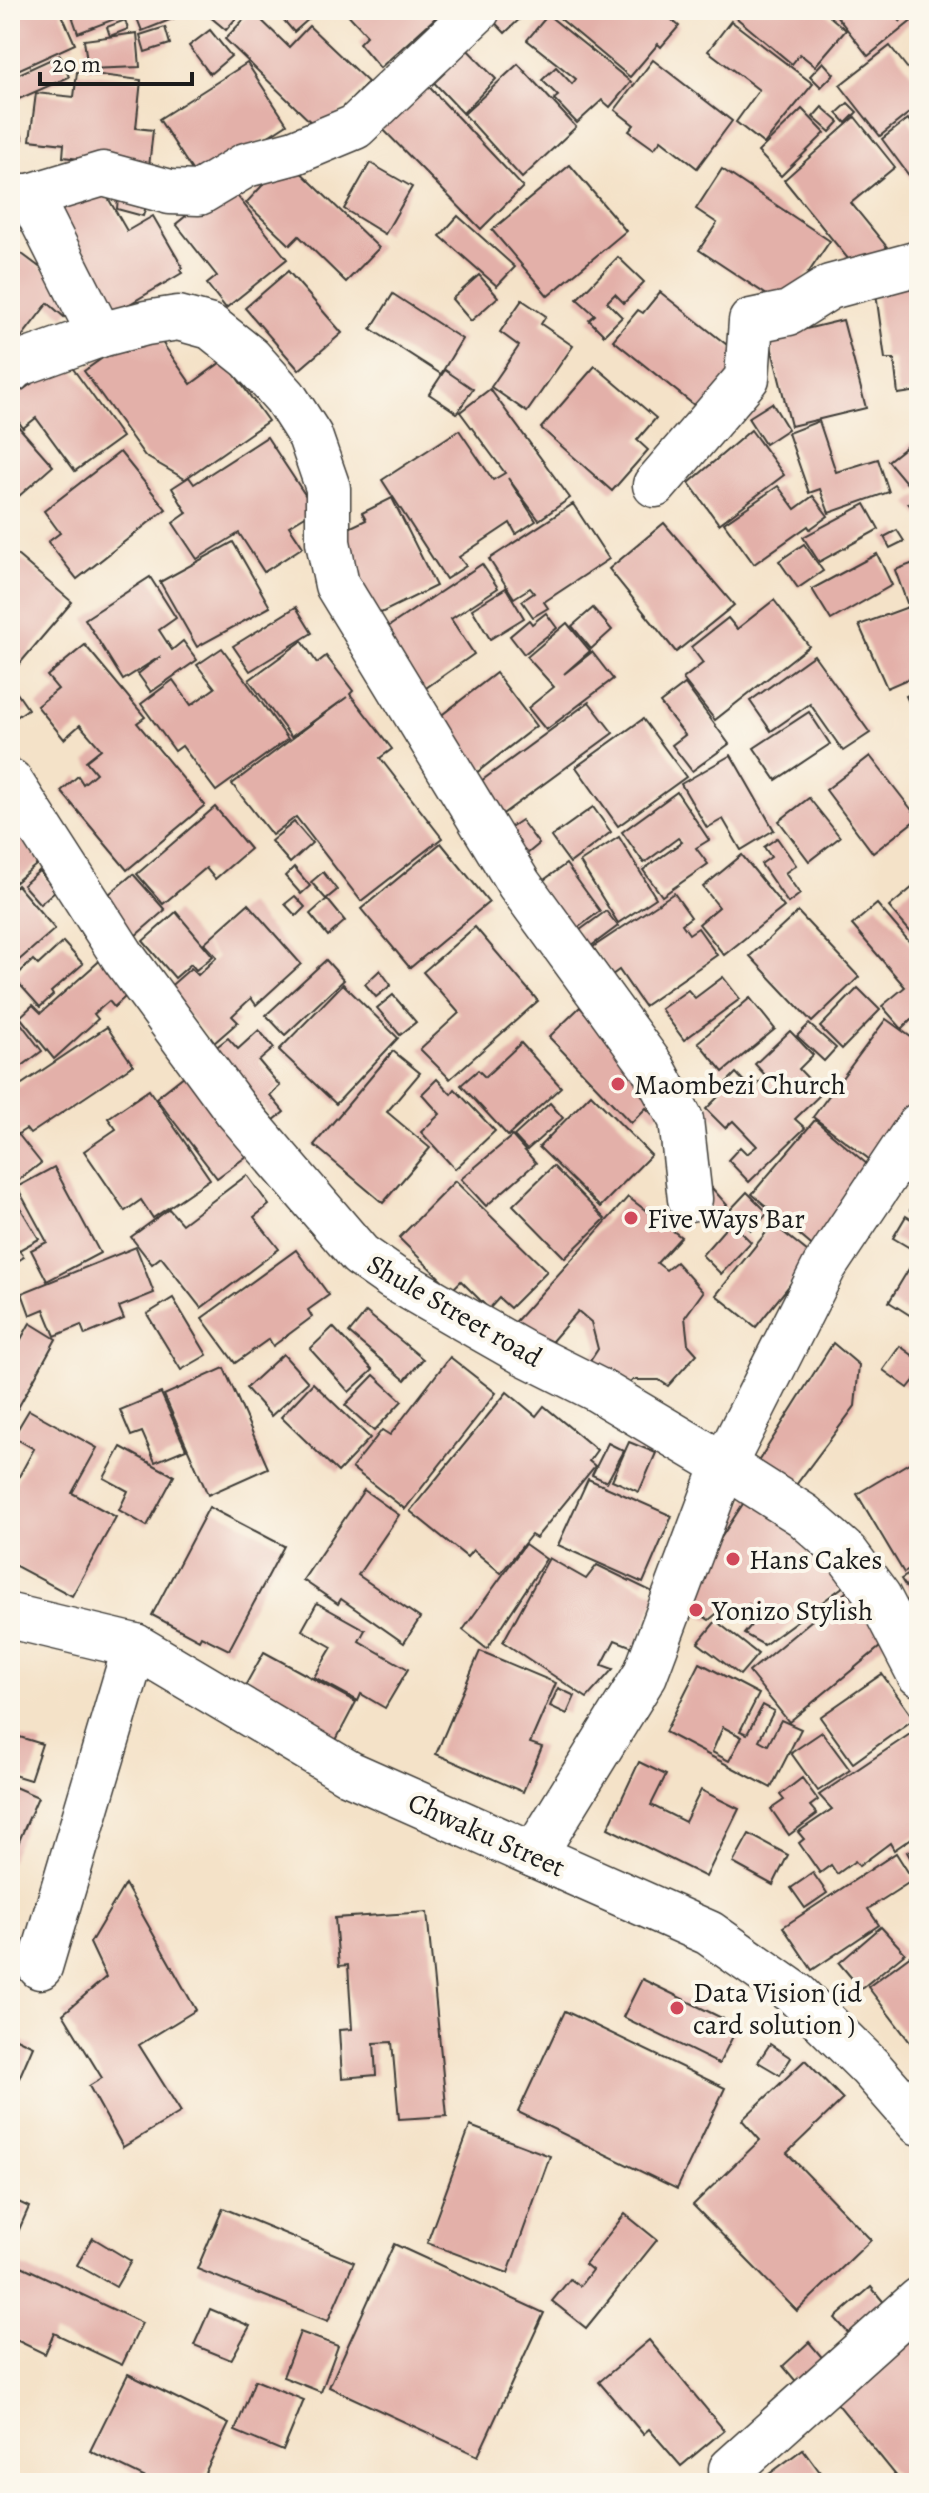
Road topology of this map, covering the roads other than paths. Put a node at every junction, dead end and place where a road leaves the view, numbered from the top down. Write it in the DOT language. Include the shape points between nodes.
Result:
graph roads {
  1 [pos="478,10"];
  2 [pos="20,196"];
  3 [pos="919,263"];
  4 [pos="100,335"];
  5 [pos="10,371"];
  6 [pos="655,485"];
  7 [pos="10,781"];
  8 [pos="919,1125"];
  9 [pos="690,1199"];
  10 [pos="724,1465"];
  11 [pos="10,1616"];
  12 [pos="135,1646"];
  13 [pos="919,1674"];
  14 [pos="534,1855"];
  15 [pos="40,1967"];
  16 [pos="919,2123"];
  17 [pos="919,2300"];
  18 [pos="731,2469"];
  1 -- 2 [label="street" via="355,127 246,165 199,193 170,192 103,174"];
  2 -- 4 [label="street"];
  3 -- 6 [label="street" via="830,287 789,313 751,321 747,378"];
  4 -- 5 [label="street"];
  4 -- 9 [label="street" via="178,318 211,327 250,358 285,397 310,436 328,488 328,542 337,585 519,884 653,1068 681,1120"];
  7 -- 10 [label="street, Shule Street road" via="124,958 236,1110 360,1255"];
  8 -- 10 [label="street" via="824,1267"];
  10 -- 13 [label="street, Shule Street road" via="803,1515 847,1554 879,1597"];
  10 -- 14 [label="street" via="645,1675"];
  11 -- 12 [label="street, Chwaku Street"];
  12 -- 14 [label="street, Chwaku Street" via="349,1773"];
  12 -- 15 [label="street"];
  14 -- 16 [label="street, Chwaku Street" via="709,1933 797,1995"];
  17 -- 18 [label="street"];
}
